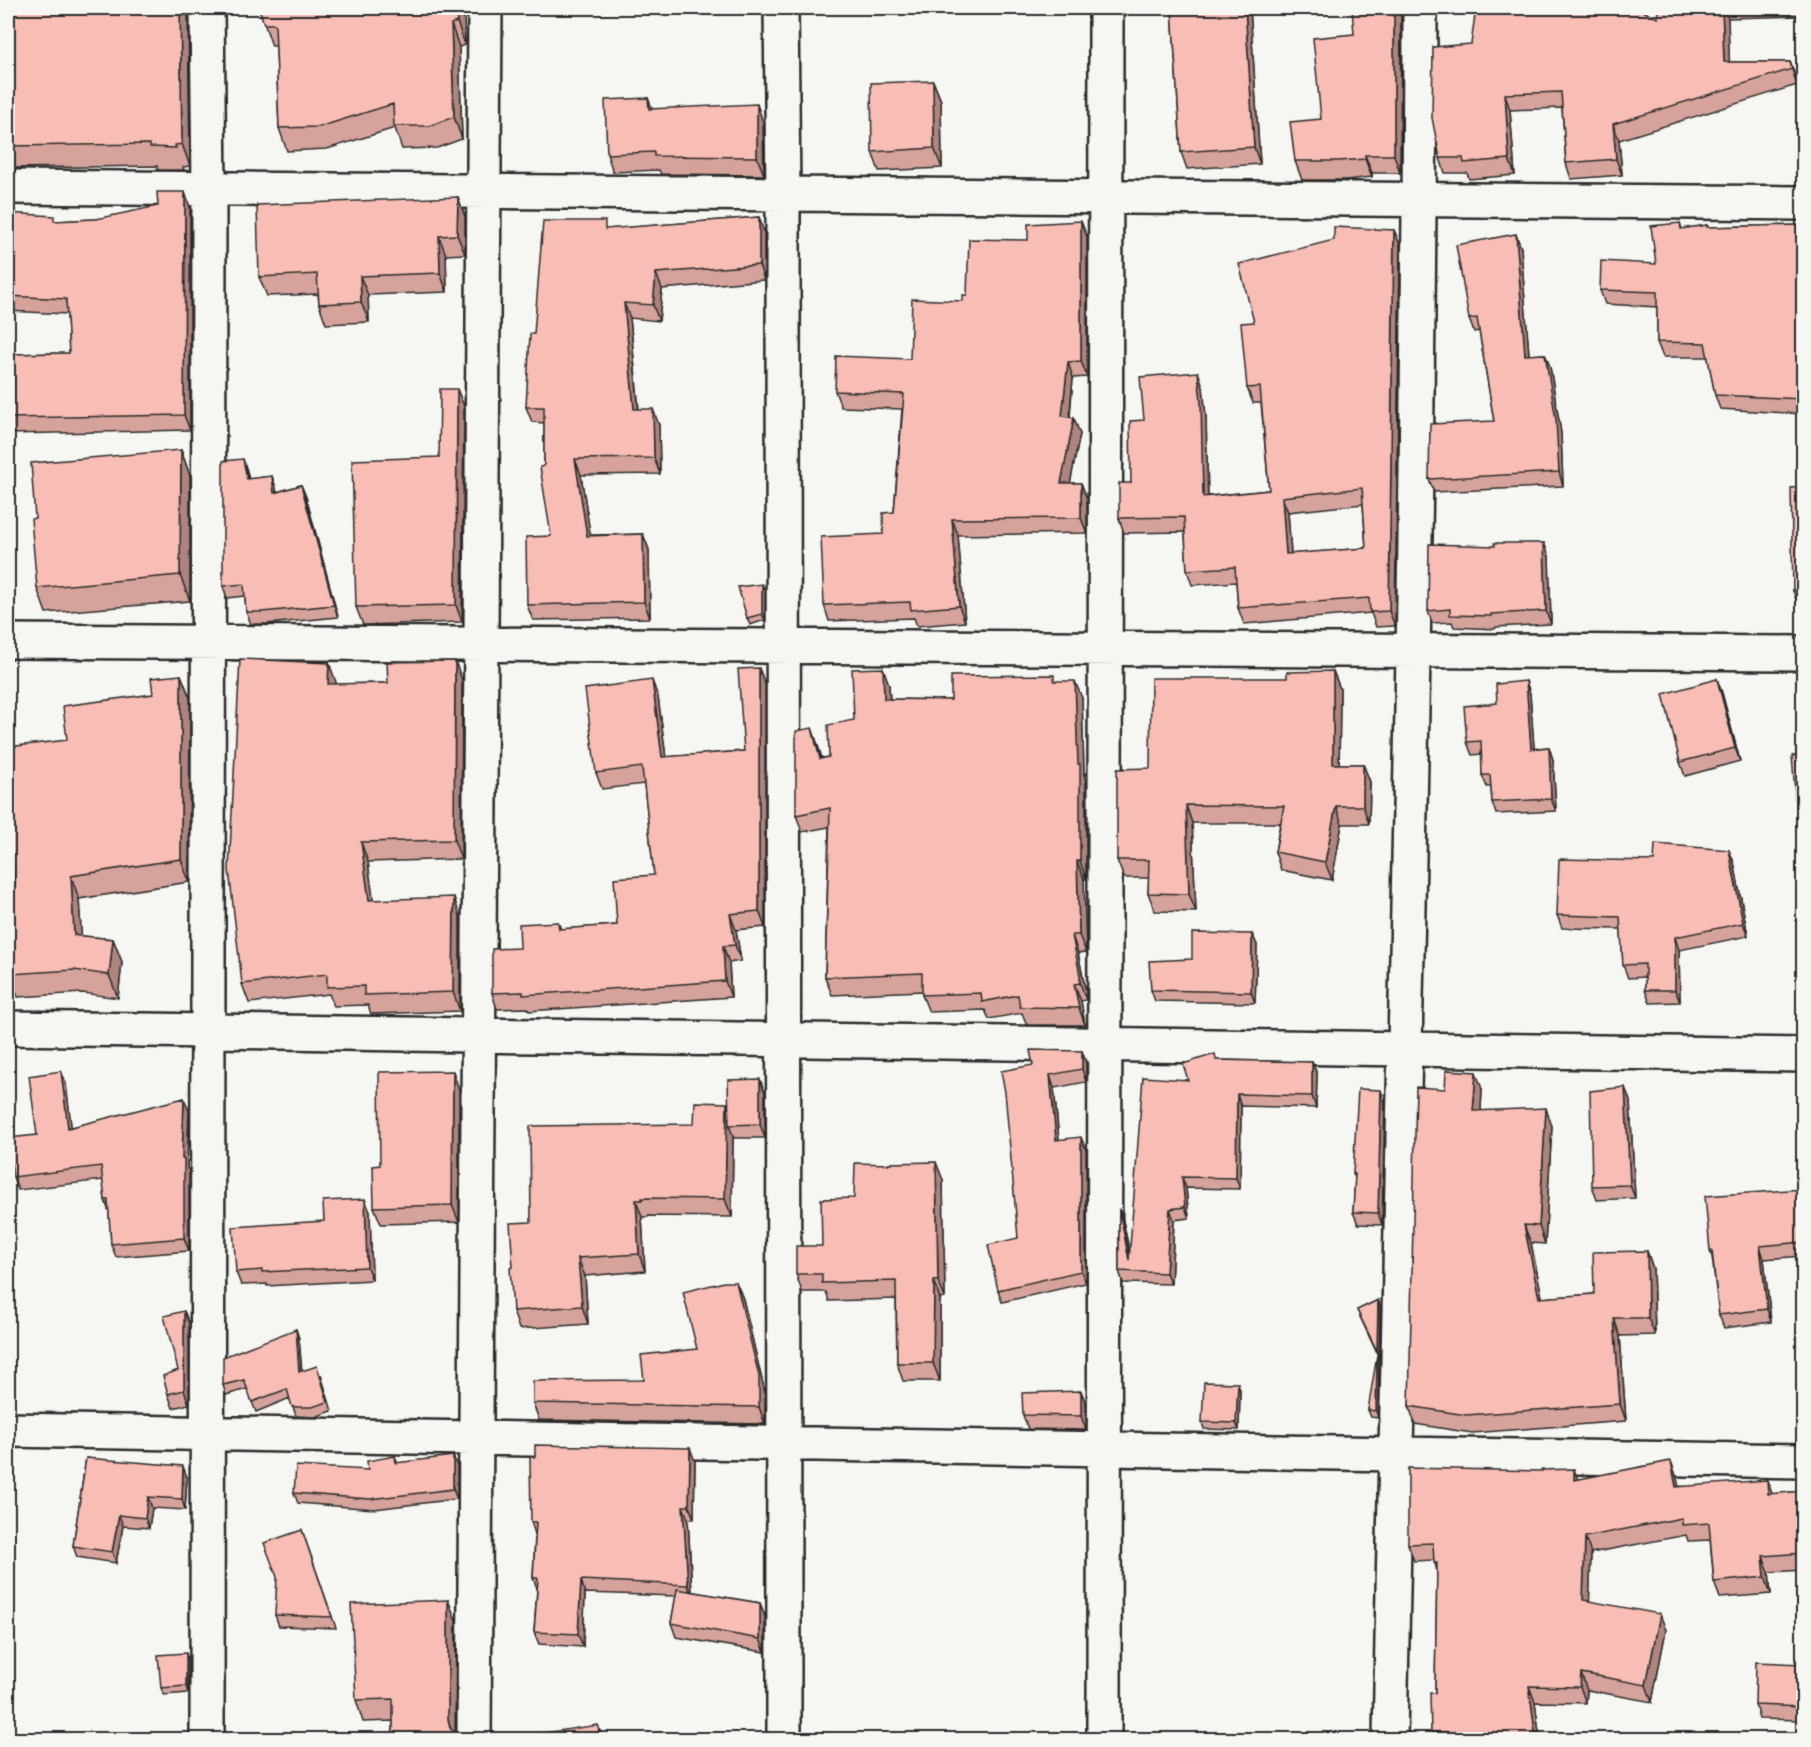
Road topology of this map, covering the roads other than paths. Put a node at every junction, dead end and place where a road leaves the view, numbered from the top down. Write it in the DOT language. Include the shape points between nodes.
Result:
graph roads {
  1 [pos="207,8"];
  2 [pos="485,8"];
  3 [pos="781,8"];
  4 [pos="1106,8"];
  5 [pos="1420,8"];
  6 [pos="8,187"];
  7 [pos="209,188"];
  8 [pos="485,191"];
  9 [pos="783,194"];
  10 [pos="1107,197"];
  11 [pos="1420,200"];
  12 [pos="1803,204"];
  13 [pos="8,642"];
  14 [pos="209,643"];
  15 [pos="482,645"];
  16 [pos="783,646"];
  17 [pos="1106,649"];
  18 [pos="1413,651"];
  19 [pos="1803,653"];
  20 [pos="8,1028"];
  21 [pos="208,1031"];
  22 [pos="479,1035"];
  23 [pos="783,1039"];
  24 [pos="1106,1044"];
  25 [pos="1404,1049"];
  26 [pos="1803,1055"];
  27 [pos="8,1430"];
  28 [pos="208,1433"];
  29 [pos="476,1438"];
  30 [pos="783,1443"];
  31 [pos="1105,1448"];
  32 [pos="1395,1454"];
  33 [pos="1803,1461"];
  34 [pos="207,1740"];
  35 [pos="474,1740"];
  36 [pos="784,1740"];
  37 [pos="1104,1740"];
  38 [pos="1390,1740"];
  1 -- 7 [label="street"];
  2 -- 8 [label="street"];
  3 -- 9 [label="street"];
  4 -- 10 [label="street"];
  5 -- 11 [label="street"];
  6 -- 7 [label="street"];
  7 -- 8 [label="street"];
  7 -- 14 [label="street"];
  8 -- 9 [label="street"];
  8 -- 15 [label="street"];
  9 -- 10 [label="street"];
  9 -- 16 [label="street"];
  10 -- 11 [label="street"];
  10 -- 17 [label="street"];
  11 -- 12 [label="street"];
  11 -- 18 [label="street"];
  13 -- 14 [label="street"];
  14 -- 15 [label="street"];
  14 -- 21 [label="street"];
  15 -- 16 [label="street"];
  15 -- 22 [label="street"];
  16 -- 17 [label="street"];
  16 -- 23 [label="street"];
  17 -- 18 [label="street"];
  17 -- 24 [label="street"];
  18 -- 19 [label="street"];
  18 -- 25 [label="street"];
  20 -- 21 [label="street"];
  21 -- 22 [label="street"];
  21 -- 28 [label="street"];
  22 -- 23 [label="street"];
  22 -- 29 [label="street"];
  23 -- 24 [label="street"];
  23 -- 30 [label="street"];
  24 -- 25 [label="street"];
  24 -- 31 [label="street"];
  25 -- 26 [label="street"];
  25 -- 32 [label="street"];
  27 -- 28 [label="street"];
  28 -- 29 [label="street"];
  28 -- 34 [label="street"];
  29 -- 30 [label="street"];
  29 -- 35 [label="street"];
  30 -- 31 [label="street"];
  30 -- 36 [label="street"];
  31 -- 32 [label="street"];
  31 -- 37 [label="street"];
  32 -- 33 [label="street"];
  32 -- 38 [label="street"];
}
